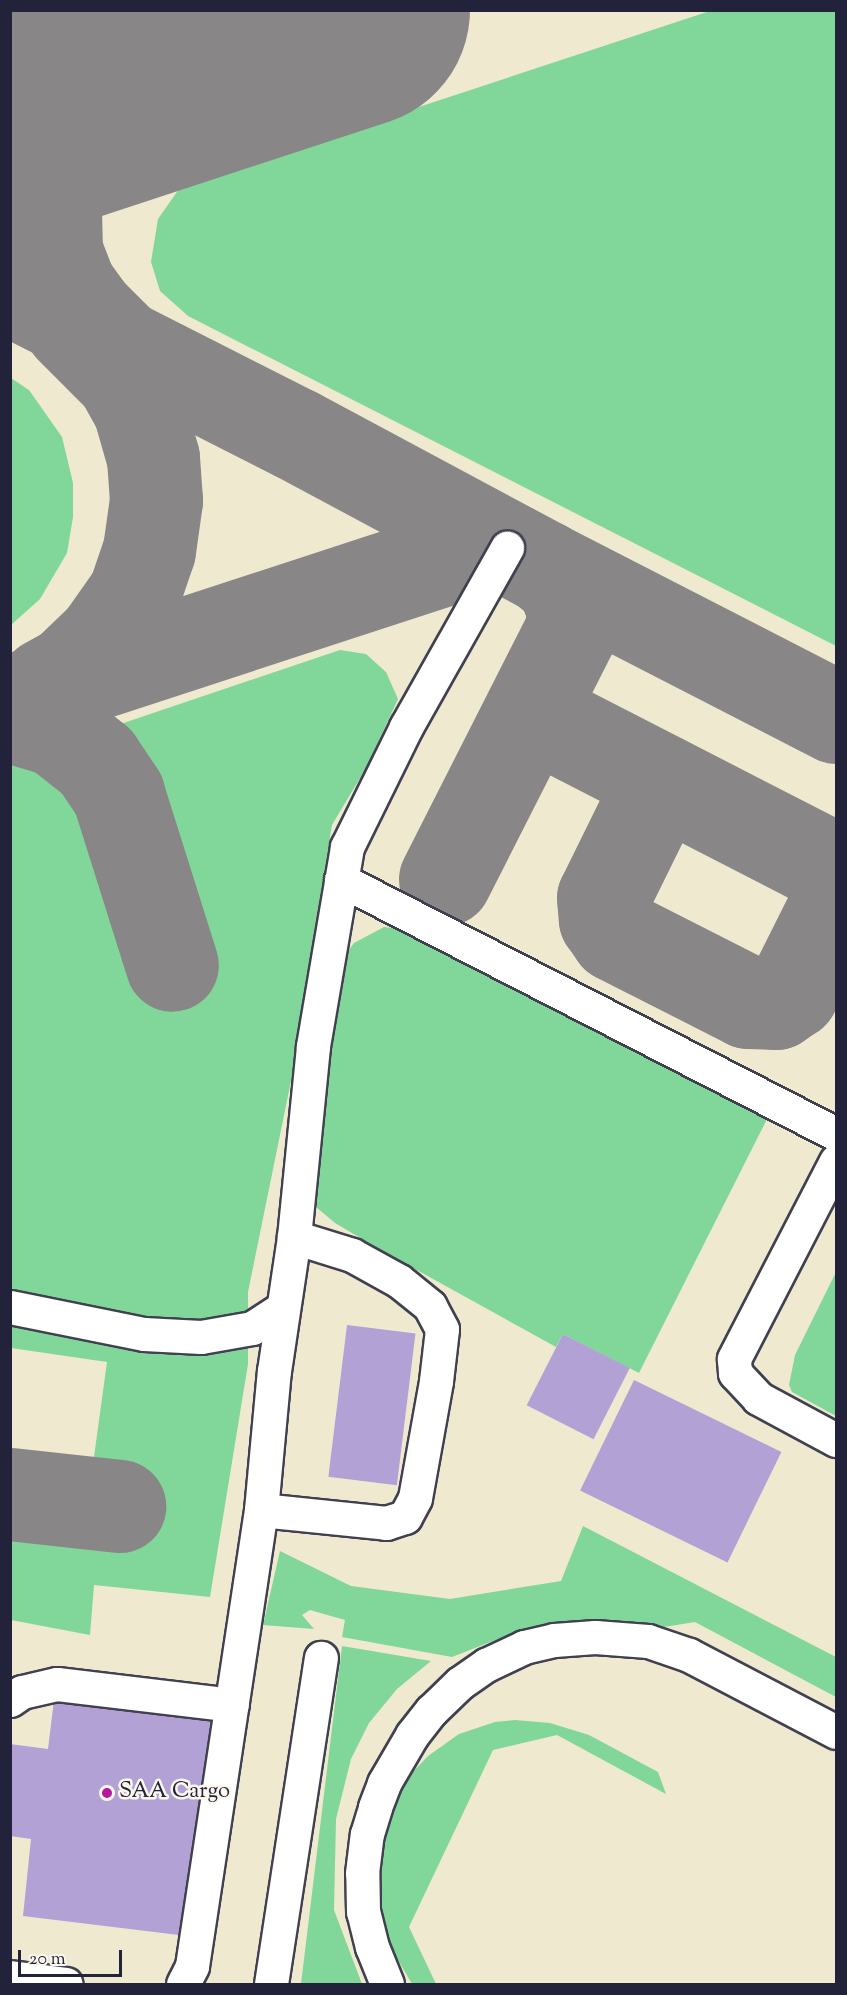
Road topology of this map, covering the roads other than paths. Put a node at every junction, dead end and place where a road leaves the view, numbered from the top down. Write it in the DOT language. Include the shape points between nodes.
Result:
graph roads {
  1 [pos="507,548"];
  2 [pos="341,880"];
  3 [pos="837,1134"];
  4 [pos="837,1161"];
  5 [pos="294,1237"];
  6 [pos="10,1306"];
  7 [pos="283,1308"];
  8 [pos="837,1440"];
  9 [pos="261,1510"];
  10 [pos="321,1658"];
  11 [pos="10,1700"];
  12 [pos="232,1705"];
  13 [pos="837,1732"];
  14 [pos="10,1977"];
  15 [pos="66,1984"];
  16 [pos="183,1984"];
  17 [pos="271,1984"];
  18 [pos="387,1984"];
  1 -- 2 [label="lane" via="358,820 347,847"];
  2 -- 3 [label="lane"];
  2 -- 5 [label="lane" via="313,1046"];
  4 -- 8 [label="lane" via="734,1359 735,1373 758,1398"];
  5 -- 7 [label="lane"];
  5 -- 9 [label="lane" via="352,1255 399,1281 430,1306 442,1329 436,1381 415,1498 405,1517 386,1523"];
  6 -- 7 [label="lane" via="144,1334 201,1337 252,1328"];
  7 -- 9 [label="lane"];
  9 -- 12 [label="lane"];
  10 -- 17 [label="lane"];
  11 -- 12 [label="lane" via="22,1692 57,1684"];
  12 -- 16 [label="lane" via="192,1966"];
  13 -- 18 [label="lane" via="689,1655 648,1641 595,1637 554,1640 524,1647 486,1665 460,1683 412,1735 375,1807 362,1873 363,1912"];
  14 -- 15 [label="lane"];
}
